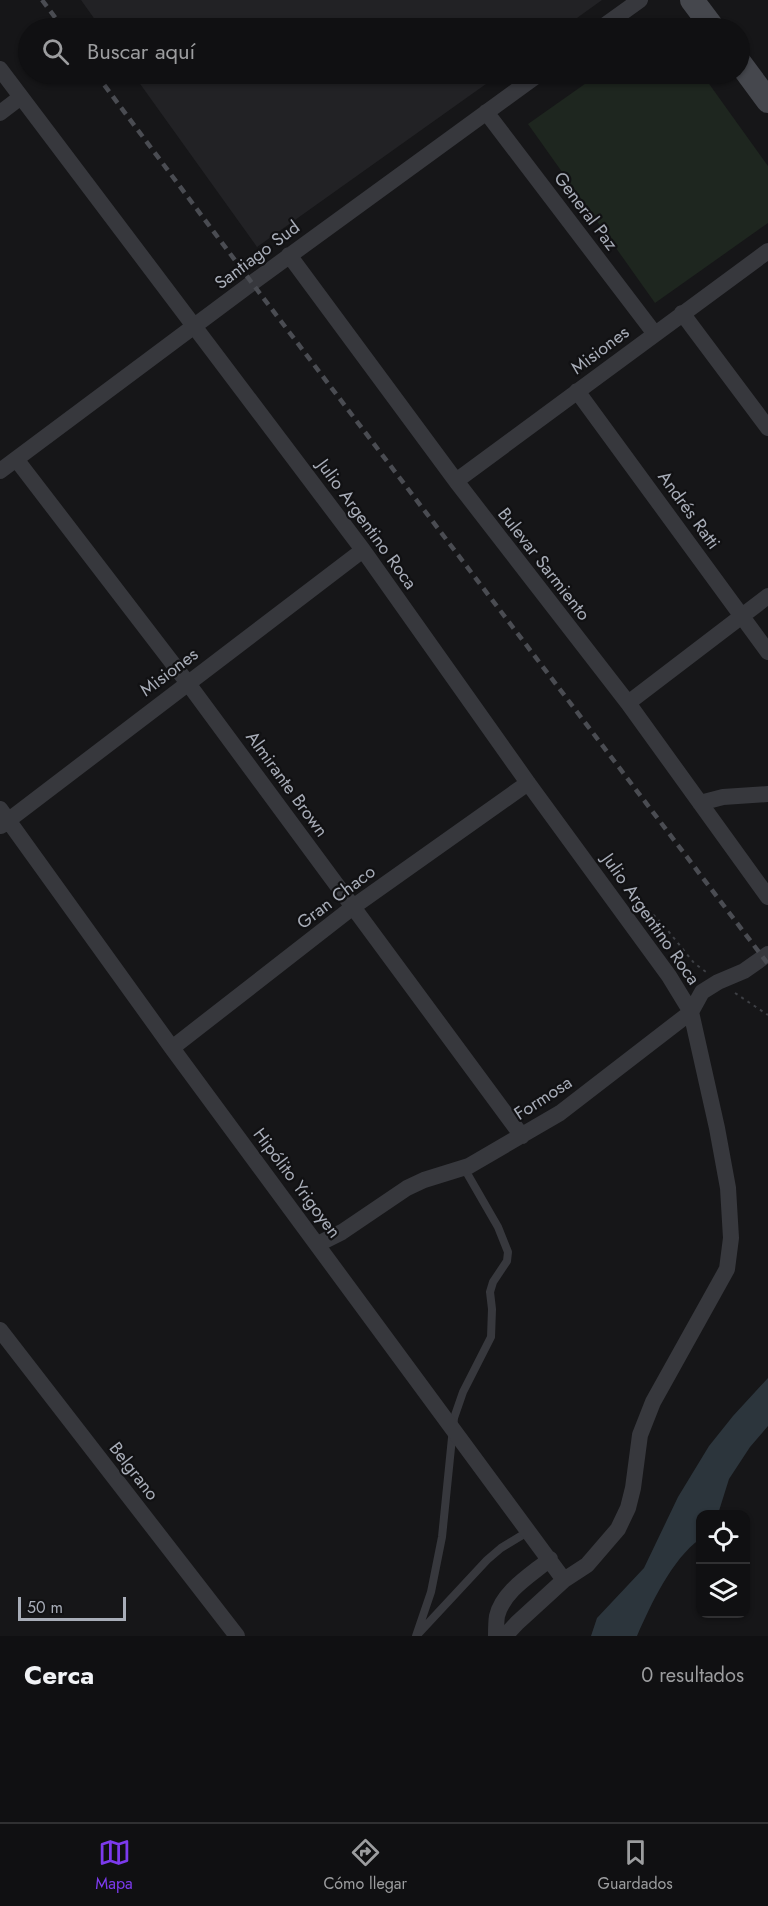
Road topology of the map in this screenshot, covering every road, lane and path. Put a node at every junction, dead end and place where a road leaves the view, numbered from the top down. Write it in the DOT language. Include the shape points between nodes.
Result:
graph roads {
  1 [pos="640,0"];
  2 [pos="692,0"];
  3 [pos="615,18"];
  4 [pos="706,18"];
  5 [pos="0,69"];
  6 [pos="750,77"];
  7 [pos="525,84"];
  8 [pos="21,96"];
  9 [pos="768,101"];
  10 [pos="486,112"];
  11 [pos="0,113"];
  12 [pos="768,251"];
  13 [pos="289,255"];
  14 [pos="682,313"];
  15 [pos="195,326"];
  16 [pos="655,334"];
  17 [pos="578,391"];
  18 [pos="768,428"];
  19 [pos="16,459"];
  20 [pos="0,471"];
  21 [pos="456,482"];
  22 [pos="363,549"];
  23 [pos="768,596"];
  24 [pos="742,616"];
  25 [pos="768,652"];
  26 [pos="187,682"];
  27 [pos="628,703"];
  28 [pos="528,783"];
  29 [pos="768,794"];
  30 [pos="700,803"];
  31 [pos="3,818"];
  32 [pos="609,868"];
  33 [pos="768,897"];
  34 [pos="353,907"];
  35 [pos="768,954"];
  36 [pos="718,981"];
  37 [pos="691,1012"];
  38 [pos="768,1015"];
  39 [pos="172,1048"];
  40 [pos="522,1136"];
  41 [pos="464,1168"];
  42 [pos="318,1244"];
  43 [pos="0,1330"];
  44 [pos="453,1427"];
  45 [pos="529,1531"];
  46 [pos="550,1559"];
  47 [pos="564,1580"];
  48 [pos="237,1636"];
  49 [pos="417,1636"];
  50 [pos="496,1636"];
  51 [pos="505,1636"];
  1 -- 3 [label="street"];
  2 -- 4 [label="street"];
  5 -- 8 [label="street, Julio Argentino Roca"];
  6 -- 9 [label="street"];
  7 -- 10 [label="street, Santiago Sud"];
  8 -- 11 [label="street"];
  8 -- 15 [label="street, Julio Argentino Roca"];
  10 -- 13 [label="street, Santiago Sud"];
  10 -- 16 [label="street, General Paz"];
  12 -- 14 [label="street, Misiones"];
  13 -- 15 [label="street, Santiago Sud"];
  13 -- 21 [label="street, Bulevar Sarmiento"];
  14 -- 16 [label="street, Misiones"];
  14 -- 18 [label="street"];
  15 -- 19 [label="street, Santiago Sud"];
  15 -- 22 [label="street, Julio Argentino Roca"];
  16 -- 17 [label="street, Misiones"];
  17 -- 21 [label="street, Misiones"];
  17 -- 24 [label="street, Andrés Ratti"];
  19 -- 20 [label="street, Santiago Sud"];
  19 -- 26 [label="street, Almirante Brown"];
  21 -- 27 [label="street, Bulevar Sarmiento"];
  22 -- 26 [label="street, Misiones"];
  22 -- 28 [label="street, Julio Argentino Roca"];
  23 -- 24 [label="street"];
  24 -- 25 [label="street, Andrés Ratti"];
  24 -- 27 [label="street"];
  26 -- 31 [label="street, Misiones"];
  26 -- 34 [label="street, Almirante Brown"];
  27 -- 30 [label="street, Bulevar Sarmiento"];
  28 -- 34 [label="street, Gran Chaco"];
  28 -- 37 [label="street, Julio Argentino Roca"];
  29 -- 30 [label="street"];
  30 -- 33 [label="street, Bulevar Sarmiento"];
  31 -- 39 [label="street, Hipólito Yrigoyen"];
  32 -- 36 [label="path" via="694,963"];
  34 -- 39 [label="street, Gran Chaco"];
  34 -- 40 [label="street, Almirante Brown"];
  35 -- 36 [label="street, Formosa" via="744,971"];
  36 -- 37 [label="street, Formosa" via="702,992"];
  36 -- 38 [label="path"];
  37 -- 40 [label="street, Formosa" via="561,1113"];
  37 -- 47 [label="street, Julio Argentino Roca" via="728,1188 731,1238 727,1269 653,1402 640,1434 628,1508 618,1529 587,1565"];
  39 -- 42 [label="street, Hipólito Yrigoyen"];
  40 -- 41 [label="street, Formosa"];
  41 -- 42 [label="street, Formosa" via="407,1188"];
  41 -- 44 [label="lane" via="508,1252 490,1292 491,1337 463,1392"];
  42 -- 44 [label="street, Hipólito Yrigoyen"];
  43 -- 48 [label="street, Belgrano"];
  44 -- 45 [label="street, Hipólito Yrigoyen"];
  44 -- 49 [label="lane" via="442,1538"];
  45 -- 46 [label="street, Hipólito Yrigoyen"];
  45 -- 49 [label="lane" via="487,1560"];
  46 -- 47 [label="street, Hipólito Yrigoyen"];
  46 -- 50 [label="street" via="502,1602"];
  47 -- 51 [label="street, Julio Argentino Roca"];
}
